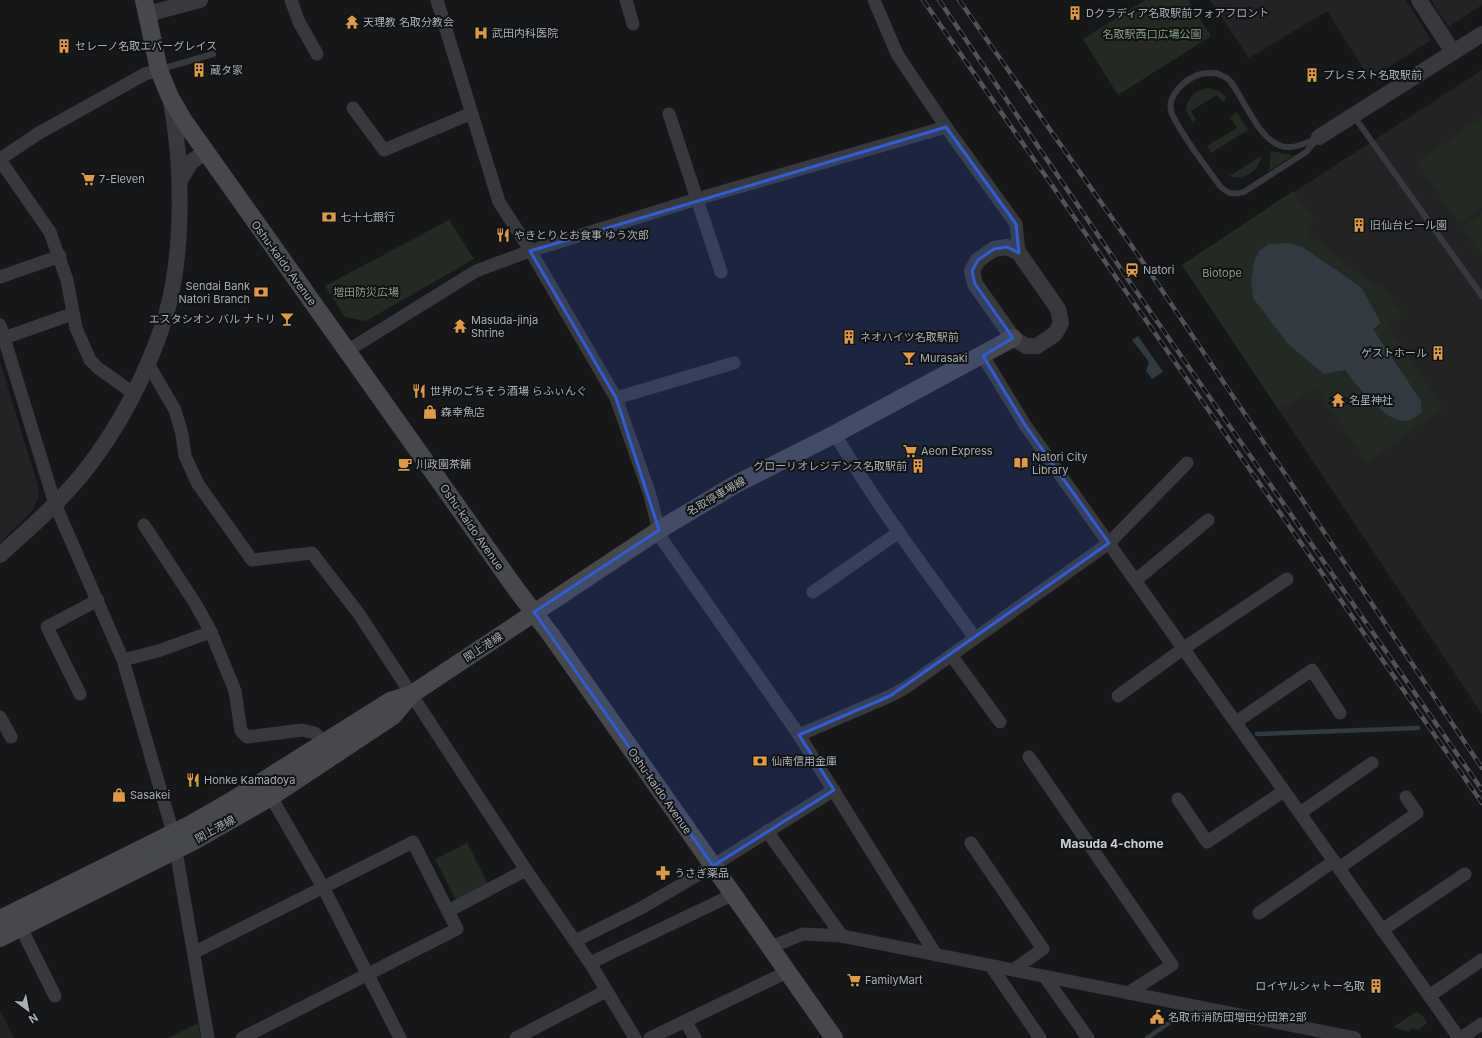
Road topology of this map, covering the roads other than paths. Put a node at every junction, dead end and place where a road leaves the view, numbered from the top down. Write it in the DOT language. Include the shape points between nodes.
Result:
graph roads {
  1 [pos="200,0"];
  2 [pos="292,0"];
  3 [pos="437,0"];
  4 [pos="626,0"];
  5 [pos="874,0"];
  6 [pos="1419,0"];
  7 [pos="145,7"];
  8 [pos="633,24"];
  9 [pos="1482,34"];
  10 [pos="1453,52"];
  11 [pos="213,54"];
  12 [pos="317,54"];
  13 [pos="159,70"];
  14 [pos="170,97"];
  15 [pos="353,108"];
  16 [pos="472,113"];
  17 [pos="669,114"];
  18 [pos="1353,115"];
  19 [pos="946,127"];
  20 [pos="1319,137"];
  21 [pos="205,152"];
  22 [pos="0,160"];
  23 [pos="180,180"];
  24 [pos="697,199"];
  25 [pos="530,252"];
  26 [pos="1019,253"];
  27 [pos="60,256"];
  28 [pos="721,272"];
  29 [pos="0,277"];
  30 [pos="1482,296"];
  31 [pos="72,314"];
  32 [pos="0,324"];
  33 [pos="4,338"];
  34 [pos="1013,338"];
  35 [pos="347,350"];
  36 [pos="983,356"];
  37 [pos="147,362"];
  38 [pos="734,363"];
  39 [pos="134,393"];
  40 [pos="616,398"];
  41 [pos="835,434"];
  42 [pos="1187,463"];
  43 [pos="56,504"];
  44 [pos="1208,520"];
  45 [pos="144,525"];
  46 [pos="659,530"];
  47 [pos="900,532"];
  48 [pos="1109,542"];
  49 [pos="0,555"];
  50 [pos="1287,579"];
  51 [pos="1136,580"];
  52 [pos="813,592"];
  53 [pos="98,600"];
  54 [pos="534,612"];
  55 [pos="211,632"];
  56 [pos="975,638"];
  57 [pos="1184,648"];
  58 [pos="950,655"];
  59 [pos="123,660"];
  60 [pos="80,694"];
  61 [pos="412,694"];
  62 [pos="1118,696"];
  63 [pos="1340,713"];
  64 [pos="0,717"];
  65 [pos="1000,722"];
  66 [pos="1236,722"];
  67 [pos="799,735"];
  68 [pos="10,738"];
  69 [pos="324,742"];
  70 [pos="1029,757"];
  71 [pos="1372,763"];
  72 [pos="834,790"];
  73 [pos="1284,791"];
  74 [pos="271,797"];
  75 [pos="1406,797"];
  76 [pos="1178,799"];
  77 [pos="1300,813"];
  78 [pos="767,831"];
  79 [pos="173,832"];
  80 [pos="971,843"];
  81 [pos="176,850"];
  82 [pos="1336,864"];
  83 [pos="713,866"];
  84 [pos="526,870"];
  85 [pos="1464,874"];
  86 [pos="323,887"];
  87 [pos="734,894"];
  88 [pos="448,911"];
  89 [pos="1259,912"];
  90 [pos="0,919"];
  91 [pos="21,928"];
  92 [pos="1382,930"];
  93 [pos="842,936"];
  94 [pos="0,938"];
  95 [pos="575,941"];
  96 [pos="771,947"];
  97 [pos="195,952"];
  98 [pos="936,955"];
  99 [pos="1482,960"];
  100 [pos="590,963"];
  101 [pos="991,966"];
  102 [pos="1013,970"];
  103 [pos="787,972"];
  104 [pos="367,974"];
  105 [pos="1045,976"];
  106 [pos="606,991"];
  107 [pos="1128,993"];
  108 [pos="55,996"];
  109 [pos="1429,996"];
  110 [pos="686,1022"];
  111 [pos="1482,1024"];
  112 [pos="1299,1027"];
  113 [pos="208,1038"];
  114 [pos="242,1038"];
  115 [pos="400,1038"];
  116 [pos="516,1038"];
  117 [pos="635,1038"];
  118 [pos="650,1038"];
  119 [pos="695,1038"];
  120 [pos="834,1038"];
  121 [pos="1040,1038"];
  122 [pos="1088,1038"];
  123 [pos="1306,1038"];
  124 [pos="1355,1038"];
  125 [pos="1460,1038"];
  1 -- 7 [label="street"];
  2 -- 12 [label="street" via="299,22"];
  3 -- 16 [label="street"];
  4 -- 8 [label="street"];
  5 -- 19 [label="street" via="897,54"];
  6 -- 10 [label="street"];
  7 -- 13 [label="main road, Oshu-kaido Avenue"];
  9 -- 10 [label="street"];
  10 -- 18 [label="street"];
  11 -- 13 [label="lane"];
  13 -- 14 [label="main road, Oshu-kaido Avenue"];
  13 -- 22 [label="street" via="145,74 39,133"];
  14 -- 21 [label="main road, Oshu-kaido Avenue"];
  14 -- 23 [label="street"];
  15 -- 16 [label="street" via="384,150"];
  16 -- 25 [label="street" via="499,202"];
  17 -- 24 [label="street"];
  18 -- 20 [label="street"];
  18 -- 30 [label="lane"];
  19 -- 24 [label="street"];
  19 -- 26 [label="street" via="1016,224"];
  20 -- 20 [label="lane" via="1306,152 1244,192 1231,194 1220,186 1194,150 1172,113 1171,102 1176,89 1200,74 1216,73 1229,80 1255,122 1279,146 1289,148"];
  21 -- 23 [label="street" via="191,162"];
  21 -- 35 [label="main road, Oshu-kaido Avenue"];
  22 -- 27 [label="street" via="50,232"];
  23 -- 37 [label="street" via="174,277 165,318"];
  24 -- 25 [label="street"];
  24 -- 28 [label="street"];
  25 -- 35 [label="street" via="476,271"];
  25 -- 40 [label="street"];
  26 -- 34 [label="street" via="1007,247 994,249 978,260 972,272 975,284"];
  26 -- 34 [label="street" via="1058,309 1061,323 1055,334 1037,346 1026,346"];
  27 -- 29 [label="street"];
  27 -- 31 [label="street"];
  31 -- 33 [label="street"];
  31 -- 39 [label="street" via="90,360"];
  32 -- 33 [label="street"];
  33 -- 43 [label="street"];
  34 -- 36 [label="main road, 名取停車場線"];
  35 -- 54 [label="main road, Oshu-kaido Avenue"];
  36 -- 41 [label="main road, 名取停車場線"];
  36 -- 48 [label="street" via="1025,425"];
  37 -- 39 [label="street"];
  37 -- 61 [label="street" via="175,410 185,456 198,484 252,560 312,553 359,614"];
  38 -- 40 [label="street"];
  39 -- 43 [label="street" via="107,439 83,473"];
  40 -- 46 [label="street" via="649,492"];
  41 -- 46 [label="main road, 名取停車場線" via="736,484"];
  41 -- 47 [label="street" via="847,456"];
  42 -- 48 [label="street"];
  43 -- 49 [label="street"];
  43 -- 53 [label="street"];
  44 -- 51 [label="street"];
  45 -- 55 [label="street"];
  46 -- 54 [label="main road, 名取停車場線"];
  46 -- 67 [label="street" via="668,550"];
  47 -- 52 [label="street"];
  47 -- 56 [label="street"];
  48 -- 51 [label="street"];
  48 -- 56 [label="street"];
  50 -- 57 [label="street"];
  51 -- 57 [label="street"];
  53 -- 59 [label="street"];
  53 -- 60 [label="street" via="47,627"];
  54 -- 61 [label="main road, 閖上港線"];
  54 -- 83 [label="main road, Oshu-kaido Avenue"];
  55 -- 59 [label="street" via="158,651"];
  55 -- 69 [label="street" via="235,692 241,731 247,737 302,730 315,733"];
  56 -- 58 [label="street"];
  57 -- 62 [label="street"];
  57 -- 66 [label="street"];
  58 -- 65 [label="street"];
  58 -- 67 [label="street" via="890,696"];
  59 -- 79 [label="street"];
  61 -- 69 [label="main road, 閖上港線" via="390,702"];
  61 -- 74 [label="main road, 閖上港線" via="393,716"];
  61 -- 84 [label="street"];
  63 -- 66 [label="street" via="1312,670"];
  64 -- 68 [label="street"];
  66 -- 73 [label="street"];
  67 -- 72 [label="street"];
  69 -- 79 [label="main road, 閖上港線" via="231,801"];
  70 -- 107 [label="street" via="1172,965"];
  71 -- 77 [label="street"];
  72 -- 78 [label="street"];
  72 -- 98 [label="street"];
  73 -- 76 [label="street" via="1207,842"];
  73 -- 77 [label="street"];
  74 -- 81 [label="main road, 閖上港線"];
  74 -- 86 [label="street"];
  75 -- 82 [label="street" via="1417,813"];
  77 -- 82 [label="street"];
  78 -- 83 [label="street"];
  78 -- 93 [label="street"];
  79 -- 81 [label="street"];
  79 -- 90 [label="main road, 閖上港線"];
  80 -- 102 [label="street" via="1043,949"];
  81 -- 91 [label="main road, 閖上港線"];
  81 -- 97 [label="street"];
  82 -- 89 [label="street"];
  82 -- 92 [label="street"];
  83 -- 87 [label="main road, Oshu-kaido Avenue"];
  83 -- 95 [label="street" via="643,907"];
  84 -- 88 [label="street"];
  84 -- 95 [label="street"];
  85 -- 92 [label="street"];
  86 -- 88 [label="street" via="413,842"];
  86 -- 97 [label="street"];
  86 -- 104 [label="street"];
  87 -- 96 [label="main road, Oshu-kaido Avenue"];
  87 -- 100 [label="street"];
  88 -- 104 [label="street" via="457,929"];
  91 -- 94 [label="main road, 閖上港線"];
  91 -- 108 [label="street"];
  92 -- 109 [label="street"];
  93 -- 96 [label="street" via="803,934 790,937"];
  93 -- 98 [label="street"];
  95 -- 100 [label="street"];
  96 -- 103 [label="main road, Oshu-kaido Avenue"];
  97 -- 113 [label="street"];
  98 -- 101 [label="street"];
  99 -- 109 [label="street"];
  100 -- 106 [label="street"];
  101 -- 102 [label="street"];
  101 -- 121 [label="street"];
  102 -- 105 [label="street"];
  103 -- 110 [label="street"];
  103 -- 120 [label="main road, Oshu-kaido Avenue"];
  104 -- 114 [label="street"];
  104 -- 115 [label="street"];
  105 -- 107 [label="street"];
  105 -- 122 [label="street"];
  106 -- 116 [label="street"];
  106 -- 117 [label="street"];
  107 -- 112 [label="street"];
  109 -- 125 [label="street"];
  110 -- 118 [label="street"];
  110 -- 119 [label="street"];
  111 -- 125 [label="street"];
  112 -- 123 [label="street"];
  112 -- 124 [label="street"];
}
